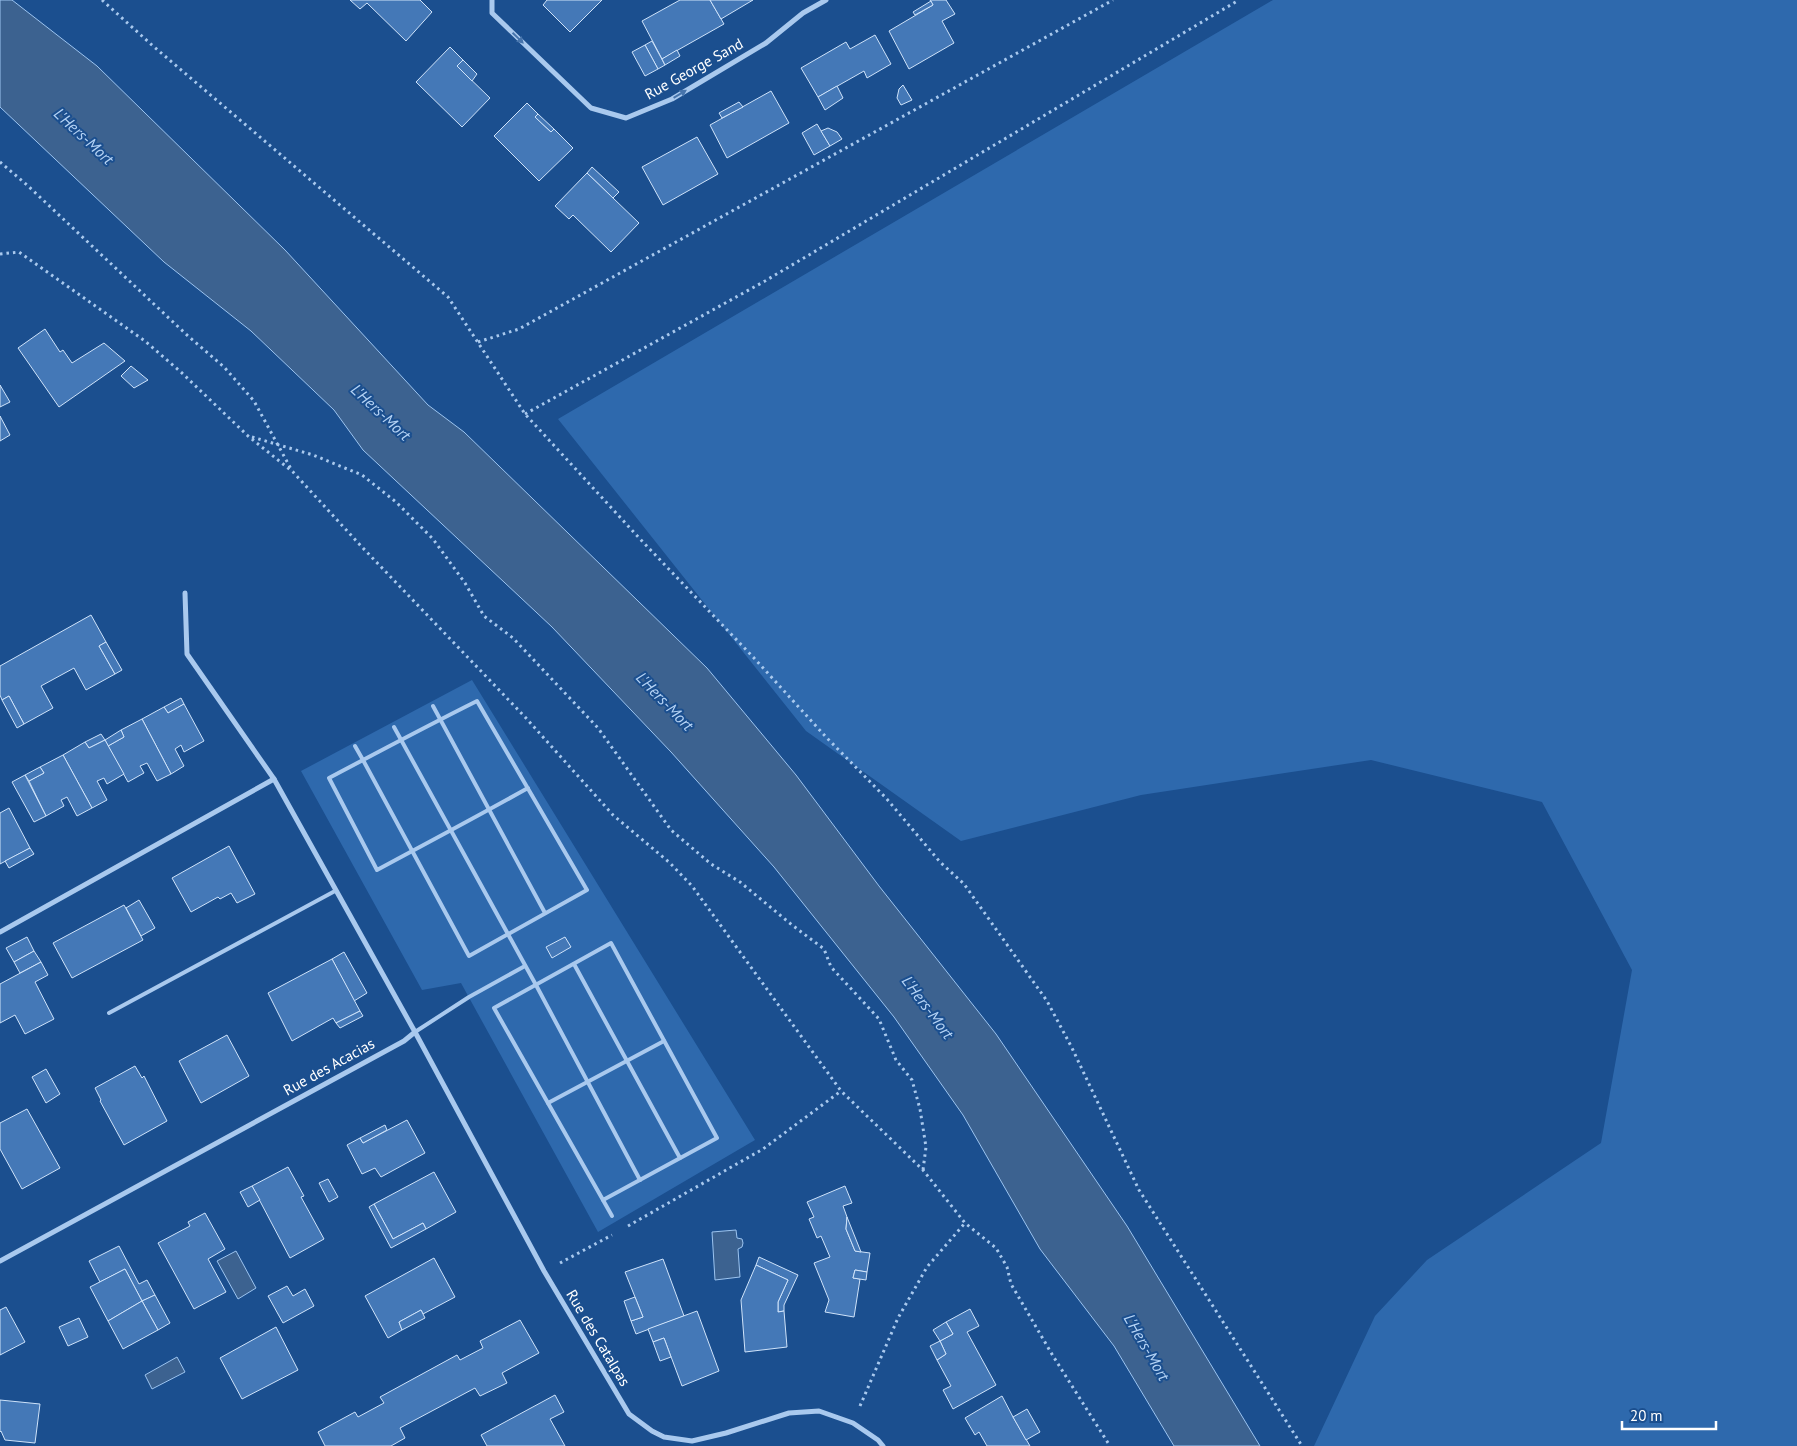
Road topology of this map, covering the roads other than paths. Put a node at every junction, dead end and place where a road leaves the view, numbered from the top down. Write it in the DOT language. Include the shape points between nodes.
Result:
graph roads {
  1 [pos="492,0"];
  2 [pos="826,0"];
  3 [pos="185,593"];
  4 [pos="433,706"];
  5 [pos="440,719"];
  6 [pos="394,727"];
  7 [pos="401,740"];
  8 [pos="355,746"];
  9 [pos="363,760"];
  10 [pos="274,779"];
  11 [pos="528,788"];
  12 [pos="489,810"];
  13 [pos="451,830"];
  14 [pos="412,851"];
  15 [pos="335,891"];
  16 [pos="545,913"];
  17 [pos="0,932"];
  18 [pos="507,934"];
  19 [pos="574,964"];
  20 [pos="525,966"];
  21 [pos="536,985"];
  22 [pos="109,1013"];
  23 [pos="415,1032"];
  24 [pos="664,1041"];
  25 [pos="627,1061"];
  26 [pos="587,1082"];
  27 [pos="548,1103"];
  28 [pos="680,1158"];
  29 [pos="640,1180"];
  30 [pos="603,1200"];
  31 [pos="612,1216"];
  32 [pos="0,1261"];
  33 [pos="883,1446"];
  1 -- 2 [label="street, Rue George Sand, one-way" via="492,13 591,108 626,118 672,99 766,43 803,13"];
  3 -- 10 [label="street" via="187,654"];
  4 -- 5 [label="lane"];
  5 -- 7 [label="lane"];
  5 -- 11 [label="lane" via="476,701"];
  5 -- 12 [label="lane"];
  6 -- 7 [label="lane"];
  7 -- 9 [label="lane"];
  7 -- 13 [label="lane"];
  8 -- 9 [label="lane"];
  9 -- 14 [label="lane"];
  9 -- 14 [label="lane" via="329,778 377,870"];
  10 -- 15 [label="street"];
  10 -- 17 [label="street"];
  11 -- 12 [label="lane"];
  11 -- 16 [label="lane" via="587,890"];
  12 -- 13 [label="lane"];
  12 -- 16 [label="lane"];
  13 -- 14 [label="lane"];
  13 -- 18 [label="lane"];
  14 -- 18 [label="lane" via="469,956"];
  15 -- 22 [label="lane"];
  15 -- 23 [label="street"];
  16 -- 18 [label="lane"];
  18 -- 20 [label="lane"];
  19 -- 21 [label="lane"];
  19 -- 24 [label="lane" via="611,943"];
  19 -- 25 [label="lane"];
  20 -- 21 [label="lane"];
  20 -- 23 [label="lane"];
  21 -- 26 [label="lane"];
  21 -- 27 [label="lane" via="494,1008"];
  23 -- 32 [label="street, Rue des Acacias"];
  23 -- 33 [label="street, Rue des Catalpas" via="544,1271 630,1414 664,1437 692,1441 789,1413 818,1411 853,1423"];
  24 -- 25 [label="lane"];
  24 -- 28 [label="lane" via="717,1138"];
  25 -- 26 [label="lane"];
  25 -- 28 [label="lane"];
  26 -- 27 [label="lane"];
  26 -- 29 [label="lane"];
  27 -- 30 [label="lane"];
  28 -- 29 [label="lane"];
  29 -- 30 [label="lane"];
  30 -- 31 [label="lane"];
}
